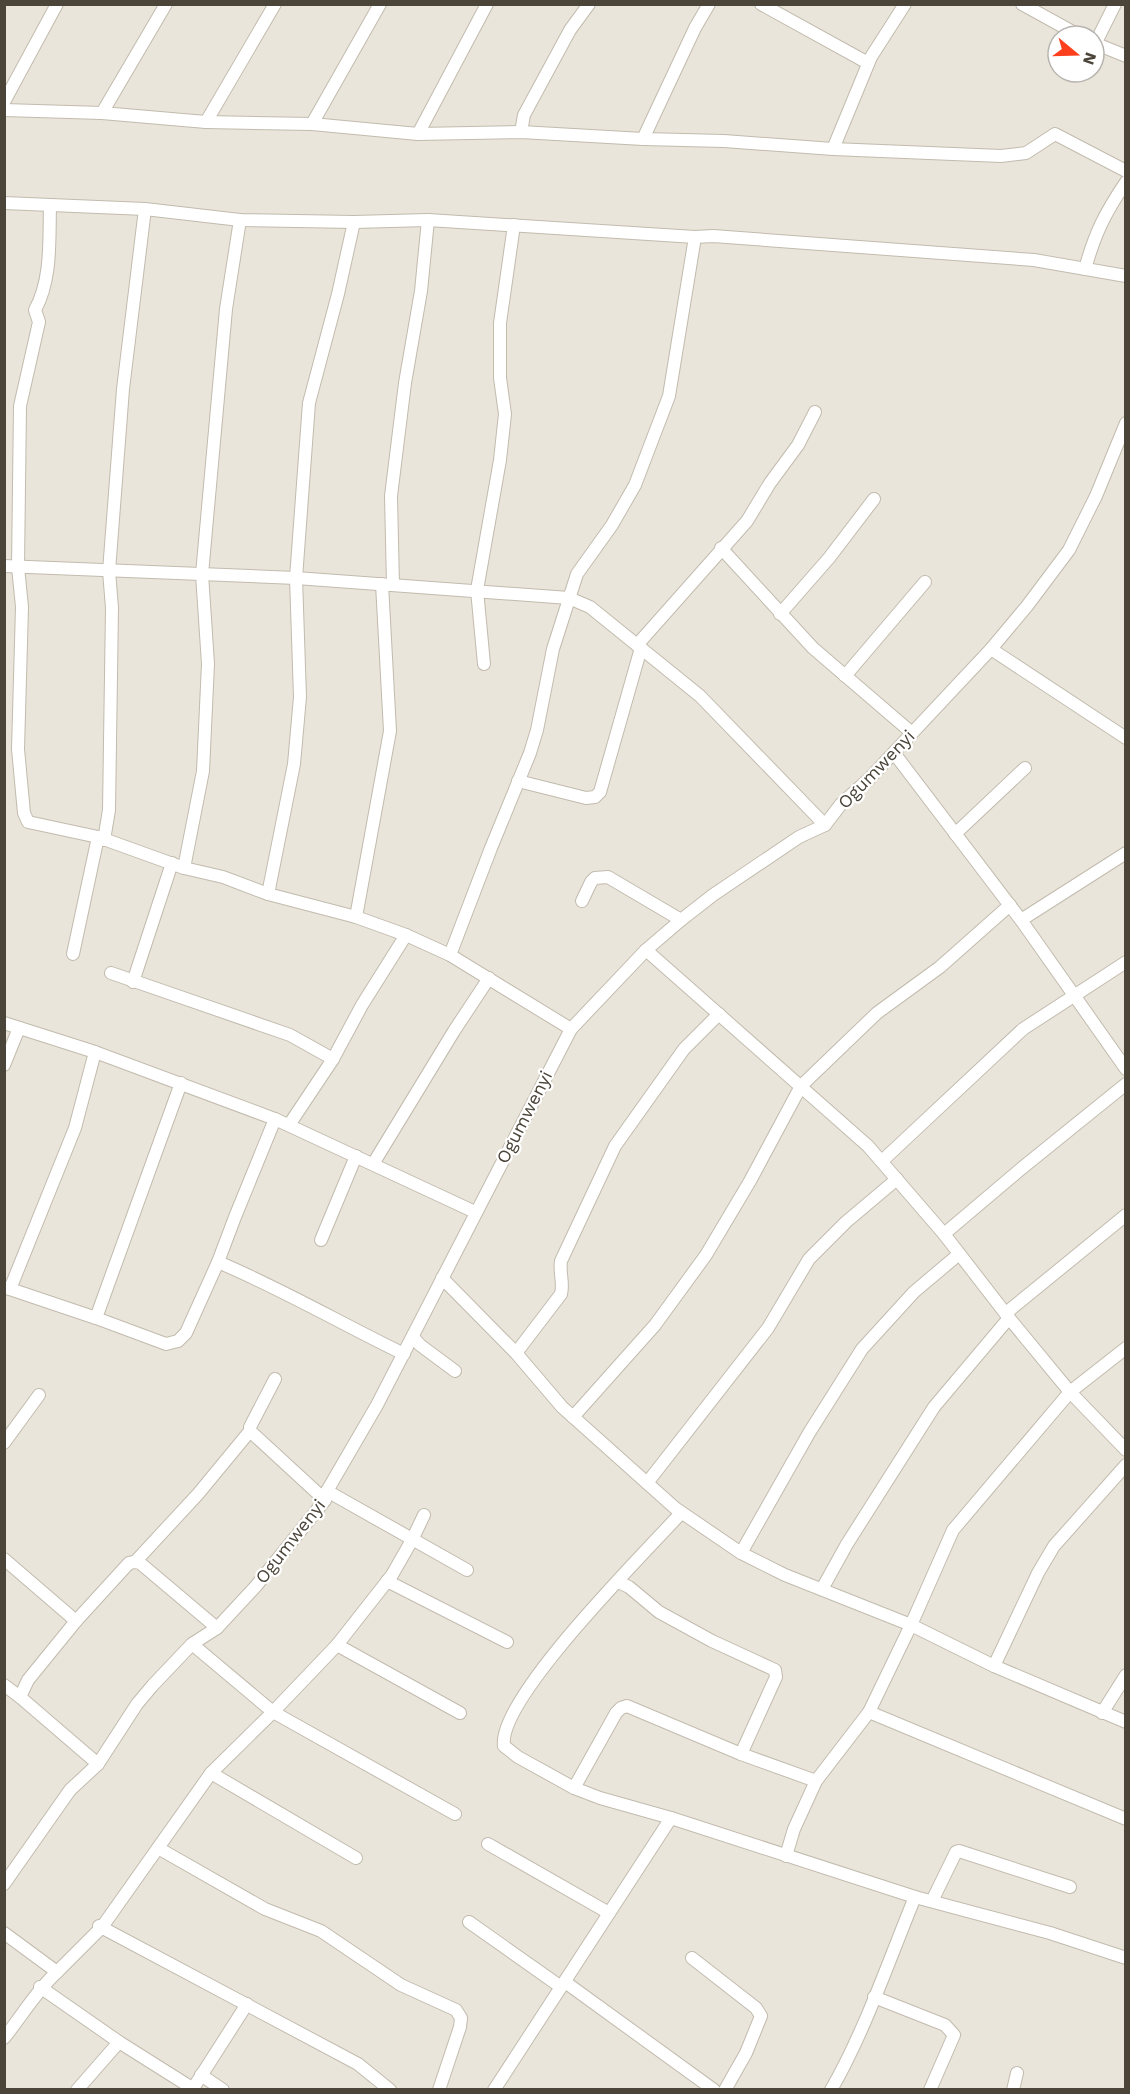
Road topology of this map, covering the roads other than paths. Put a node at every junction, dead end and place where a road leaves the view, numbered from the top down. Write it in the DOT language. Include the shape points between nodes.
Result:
graph roads {
  1 [pos="57,4"];
  2 [pos="166,4"];
  3 [pos="275,4"];
  4 [pos="380,4"];
  5 [pos="487,4"];
  6 [pos="589,4"];
  7 [pos="709,4"];
  8 [pos="762,4"];
  9 [pos="905,4"];
  10 [pos="1022,4"];
  11 [pos="1115,4"];
  12 [pos="1058,24"];
  13 [pos="1104,24"];
  14 [pos="1106,49"];
  15 [pos="1125,57"];
  16 [pos="868,63"];
  17 [pos="4,102"];
  18 [pos="4,110"];
  19 [pos="102,113"];
  20 [pos="206,122"];
  21 [pos="312,124"];
  22 [pos="521,132"];
  23 [pos="418,134"];
  24 [pos="643,139"];
  25 [pos="833,149"];
  26 [pos="1125,171"];
  27 [pos="1125,182"];
  28 [pos="4,203"];
  29 [pos="50,205"];
  30 [pos="145,209"];
  31 [pos="240,220"];
  32 [pos="354,222"];
  33 [pos="428,223"];
  34 [pos="514,229"];
  35 [pos="695,237"];
  36 [pos="1085,269"];
  37 [pos="1125,276"];
  38 [pos="815,412"];
  39 [pos="1125,423"];
  40 [pos="874,499"];
  41 [pos="721,549"];
  42 [pos="4,566"];
  43 [pos="18,567"];
  44 [pos="109,571"];
  45 [pos="202,574"];
  46 [pos="296,578"];
  47 [pos="925,582"];
  48 [pos="387,584"];
  49 [pos="477,591"];
  50 [pos="569,598"];
  51 [pos="780,614"];
  52 [pos="639,647"];
  53 [pos="991,649"];
  54 [pos="484,664"];
  55 [pos="845,676"];
  56 [pos="912,733"];
  57 [pos="1125,738"];
  58 [pos="894,753"];
  59 [pos="1025,768"];
  60 [pos="518,781"];
  61 [pos="825,825"];
  62 [pos="955,834"];
  63 [pos="101,838"];
  64 [pos="1125,853"];
  65 [pos="178,866"];
  66 [pos="268,894"];
  67 [pos="582,901"];
  68 [pos="1010,905"];
  69 [pos="356,917"];
  70 [pos="681,920"];
  71 [pos="1022,920"];
  72 [pos="406,935"];
  73 [pos="646,950"];
  74 [pos="73,954"];
  75 [pos="450,955"];
  76 [pos="1125,962"];
  77 [pos="111,973"];
  78 [pos="489,978"];
  79 [pos="133,982"];
  80 [pos="1075,994"];
  81 [pos="719,1014"];
  82 [pos="4,1023"];
  83 [pos="19,1028"];
  84 [pos="572,1029"];
  85 [pos="95,1052"];
  86 [pos="333,1059"];
  87 [pos="4,1065"];
  88 [pos="1125,1069"];
  89 [pos="181,1083"];
  90 [pos="1125,1084"];
  91 [pos="801,1086"];
  92 [pos="275,1119"];
  93 [pos="289,1125"];
  94 [pos="356,1156"];
  95 [pos="882,1161"];
  96 [pos="374,1164"];
  97 [pos="897,1179"];
  98 [pos="475,1212"];
  99 [pos="1125,1215"];
  100 [pos="944,1234"];
  101 [pos="321,1240"];
  102 [pos="959,1254"];
  103 [pos="218,1262"];
  104 [pos="442,1278"];
  105 [pos="7,1288"];
  106 [pos="1007,1316"];
  107 [pos="96,1318"];
  108 [pos="413,1336"];
  109 [pos="1125,1348"];
  110 [pos="516,1353"];
  111 [pos="404,1354"];
  112 [pos="455,1371"];
  113 [pos="275,1379"];
  114 [pos="1070,1392"];
  115 [pos="39,1395"];
  116 [pos="573,1417"];
  117 [pos="250,1431"];
  118 [pos="4,1443"];
  119 [pos="1125,1450"];
  120 [pos="1125,1465"];
  121 [pos="647,1483"];
  122 [pos="326,1496"];
  123 [pos="681,1513"];
  124 [pos="424,1515"];
  125 [pos="412,1540"];
  126 [pos="741,1553"];
  127 [pos="4,1559"];
  128 [pos="135,1562"];
  129 [pos="467,1570"];
  130 [pos="387,1581"];
  131 [pos="618,1582"];
  132 [pos="822,1589"];
  133 [pos="76,1622"];
  134 [pos="911,1625"];
  135 [pos="217,1628"];
  136 [pos="507,1642"];
  137 [pos="192,1644"];
  138 [pos="337,1645"];
  139 [pos="994,1666"];
  140 [pos="1125,1675"];
  141 [pos="4,1686"];
  142 [pos="20,1697"];
  143 [pos="273,1712"];
  144 [pos="868,1712"];
  145 [pos="460,1713"];
  146 [pos="1102,1713"];
  147 [pos="1125,1722"];
  148 [pos="741,1754"];
  149 [pos="98,1764"];
  150 [pos="212,1773"];
  151 [pos="816,1781"];
  152 [pos="574,1788"];
  153 [pos="455,1814"];
  154 [pos="671,1818"];
  155 [pos="1125,1819"];
  156 [pos="488,1844"];
  157 [pos="158,1848"];
  158 [pos="786,1856"];
  159 [pos="356,1858"];
  160 [pos="4,1884"];
  161 [pos="1070,1887"];
  162 [pos="915,1897"];
  163 [pos="932,1901"];
  164 [pos="609,1912"];
  165 [pos="469,1922"];
  166 [pos="102,1927"];
  167 [pos="4,1932"];
  168 [pos="692,1958"];
  169 [pos="1125,1958"];
  170 [pos="57,1972"];
  171 [pos="563,1985"];
  172 [pos="40,1987"];
  173 [pos="874,1996"];
  174 [pos="247,2004"];
  175 [pos="4,2038"];
  176 [pos="119,2042"];
  177 [pos="1017,2073"];
  178 [pos="201,2075"];
  179 [pos="192,2089"];
  180 [pos="77,2090"];
  181 [pos="223,2090"];
  182 [pos="390,2090"];
  183 [pos="439,2090"];
  184 [pos="494,2090"];
  185 [pos="714,2090"];
  186 [pos="724,2090"];
  187 [pos="831,2090"];
  188 [pos="930,2090"];
  189 [pos="1013,2090"];
  1 -- 17 [label="street"];
  2 -- 19 [label="street"];
  3 -- 20 [label="street"];
  4 -- 21 [label="street"];
  5 -- 23 [label="street"];
  6 -- 22 [label="street" via="570,30 524,115"];
  7 -- 24 [label="street"];
  8 -- 16 [label="street"];
  9 -- 16 [label="street"];
  10 -- 12 [label="street"];
  11 -- 13 [label="street"];
  14 -- 15 [label="street"];
  16 -- 25 [label="street"];
  18 -- 19 [label="street"];
  19 -- 20 [label="street"];
  20 -- 21 [label="street"];
  21 -- 23 [label="street"];
  22 -- 23 [label="street"];
  22 -- 24 [label="street"];
  24 -- 25 [label="street"];
  25 -- 26 [label="street" via="1001,156 1026,153 1055,134"];
  27 -- 36 [label="street" via="1105,212"];
  28 -- 29 [label="street"];
  29 -- 30 [label="street"];
  29 -- 43 [label="street" via="48,264 43,296 35,310 39,322 21,406"];
  30 -- 31 [label="street"];
  30 -- 44 [label="street" via="123,389"];
  31 -- 32 [label="street"];
  31 -- 45 [label="street" via="226,309"];
  32 -- 33 [label="street"];
  32 -- 46 [label="street" via="309,403"];
  33 -- 34 [label="street"];
  33 -- 48 [label="street" via="392,496"];
  34 -- 35 [label="street"];
  34 -- 49 [label="street" via="500,322 500,378 505,414"];
  35 -- 36 [label="street" via="1034,260"];
  35 -- 50 [label="street" via="669,396 635,485 577,574"];
  36 -- 37 [label="street"];
  38 -- 41 [label="street" via="798,445 747,521"];
  39 -- 53 [label="street, Ogumwenyi" via="1069,550"];
  40 -- 51 [label="street"];
  41 -- 51 [label="street"];
  41 -- 52 [label="street"];
  42 -- 43 [label="street"];
  43 -- 44 [label="street"];
  43 -- 63 [label="street" via="22,607 18,749 24,813 28,822 38,826"];
  44 -- 45 [label="street"];
  44 -- 63 [label="street" via="109,810"];
  45 -- 46 [label="street"];
  45 -- 65 [label="street" via="208,664 203,771"];
  46 -- 48 [label="street"];
  46 -- 66 [label="street" via="300,698 294,764"];
  47 -- 55 [label="street"];
  48 -- 49 [label="street"];
  48 -- 69 [label="street" via="390,731"];
  49 -- 50 [label="street"];
  49 -- 54 [label="street"];
  50 -- 52 [label="street" via="590,607"];
  50 -- 60 [label="street" via="531,753"];
  51 -- 55 [label="street"];
  52 -- 60 [label="street" via="600,792 586,798"];
  52 -- 61 [label="street" via="700,696"];
  53 -- 56 [label="street, Ogumwenyi"];
  53 -- 57 [label="street"];
  55 -- 56 [label="street"];
  56 -- 58 [label="street, Ogumwenyi"];
  58 -- 61 [label="street, Ogumwenyi"];
  58 -- 62 [label="street"];
  59 -- 62 [label="street"];
  60 -- 75 [label="street"];
  61 -- 70 [label="street, Ogumwenyi" via="799,837"];
  62 -- 68 [label="street"];
  63 -- 65 [label="street"];
  63 -- 74 [label="street"];
  64 -- 71 [label="street"];
  65 -- 66 [label="street"];
  65 -- 79 [label="street"];
  66 -- 69 [label="street"];
  67 -- 70 [label="street" via="595,878 608,878"];
  68 -- 71 [label="street"];
  68 -- 91 [label="street" via="940,967 877,1013"];
  69 -- 72 [label="street"];
  70 -- 73 [label="street, Ogumwenyi"];
  71 -- 80 [label="street"];
  72 -- 75 [label="street"];
  72 -- 86 [label="street"];
  73 -- 81 [label="street"];
  73 -- 84 [label="street, Ogumwenyi"];
  75 -- 78 [label="street"];
  76 -- 80 [label="street"];
  77 -- 79 [label="street"];
  78 -- 84 [label="street"];
  78 -- 96 [label="street"];
  79 -- 86 [label="street" via="290,1035"];
  80 -- 88 [label="street"];
  80 -- 95 [label="street" via="1023,1029"];
  81 -- 91 [label="street"];
  81 -- 110 [label="street" via="684,1049 615,1146 561,1261 561,1294"];
  82 -- 83 [label="street"];
  83 -- 85 [label="street"];
  83 -- 87 [label="street"];
  84 -- 98 [label="street, Ogumwenyi"];
  85 -- 89 [label="street"];
  85 -- 105 [label="street" via="75,1128"];
  86 -- 93 [label="street"];
  89 -- 92 [label="street"];
  89 -- 107 [label="street"];
  90 -- 100 [label="street"];
  91 -- 95 [label="street"];
  91 -- 116 [label="street" via="706,1255 655,1325"];
  92 -- 93 [label="street"];
  92 -- 103 [label="street"];
  93 -- 94 [label="street"];
  94 -- 96 [label="street"];
  94 -- 101 [label="street"];
  95 -- 97 [label="street"];
  96 -- 98 [label="street"];
  97 -- 100 [label="street"];
  97 -- 121 [label="street" via="846,1221 809,1259 768,1328"];
  98 -- 104 [label="street, Ogumwenyi"];
  99 -- 106 [label="street"];
  100 -- 102 [label="street"];
  102 -- 106 [label="street"];
  102 -- 126 [label="street" via="914,1292 862,1349"];
  103 -- 107 [label="street" via="186,1333 178,1341 166,1344"];
  103 -- 111 [label="street"];
  104 -- 108 [label="street, Ogumwenyi"];
  104 -- 110 [label="street"];
  105 -- 107 [label="street"];
  106 -- 114 [label="street"];
  106 -- 132 [label="street" via="934,1407"];
  108 -- 111 [label="street, Ogumwenyi"];
  108 -- 112 [label="street"];
  109 -- 114 [label="street"];
  110 -- 116 [label="street"];
  111 -- 122 [label="street, Ogumwenyi"];
  113 -- 117 [label="street"];
  114 -- 119 [label="street"];
  114 -- 134 [label="street" via="953,1530"];
  115 -- 118 [label="street"];
  116 -- 121 [label="street"];
  117 -- 122 [label="street"];
  117 -- 128 [label="street"];
  120 -- 139 [label="street" via="1054,1546"];
  121 -- 123 [label="street"];
  122 -- 125 [label="street"];
  122 -- 135 [label="street, Ogumwenyi" via="279,1559"];
  123 -- 126 [label="street"];
  123 -- 131 [label="street"];
  124 -- 125 [label="street"];
  125 -- 129 [label="street"];
  125 -- 130 [label="street"];
  126 -- 132 [label="street"];
  127 -- 133 [label="street"];
  128 -- 133 [label="street" via="129,1563"];
  128 -- 135 [label="street"];
  130 -- 136 [label="street"];
  130 -- 138 [label="street"];
  131 -- 148 [label="street" via="659,1612 775,1670 776,1677"];
  131 -- 152 [label="street" via="556,1649 510,1716 503,1741 510,1751"];
  132 -- 134 [label="street"];
  133 -- 142 [label="street" via="28,1680"];
  134 -- 139 [label="street"];
  134 -- 144 [label="street"];
  135 -- 137 [label="street, Ogumwenyi"];
  137 -- 143 [label="street"];
  137 -- 149 [label="street, Ogumwenyi" via="137,1704"];
  138 -- 143 [label="street"];
  138 -- 145 [label="street"];
  139 -- 146 [label="street"];
  140 -- 146 [label="street"];
  141 -- 142 [label="street"];
  142 -- 149 [label="street"];
  143 -- 150 [label="street"];
  143 -- 153 [label="street"];
  144 -- 151 [label="street"];
  144 -- 155 [label="street"];
  146 -- 147 [label="street"];
  148 -- 151 [label="street"];
  148 -- 152 [label="street" via="627,1706 616,1713"];
  149 -- 160 [label="street, Ogumwenyi" via="70,1790"];
  150 -- 157 [label="street"];
  150 -- 159 [label="street"];
  151 -- 158 [label="street"];
  152 -- 154 [label="street"];
  154 -- 158 [label="street"];
  154 -- 164 [label="street"];
  156 -- 164 [label="street"];
  157 -- 166 [label="street"];
  157 -- 183 [label="street" via="265,1909 321,1931 401,1985 456,2010 461,2018 460,2027"];
  158 -- 162 [label="street"];
  161 -- 163 [label="street" via="959,1851"];
  162 -- 163 [label="street"];
  162 -- 173 [label="street"];
  163 -- 169 [label="street"];
  164 -- 171 [label="street"];
  165 -- 171 [label="street"];
  166 -- 170 [label="street"];
  166 -- 174 [label="street" via="99,1926"];
  167 -- 170 [label="street"];
  168 -- 186 [label="street" via="761,2016 746,2053"];
  170 -- 172 [label="street"];
  171 -- 184 [label="street"];
  171 -- 185 [label="street"];
  172 -- 175 [label="street"];
  172 -- 176 [label="street"];
  173 -- 187 [label="street"];
  173 -- 188 [label="street" via="945,2025 954,2035"];
  174 -- 178 [label="street"];
  174 -- 182 [label="street" via="358,2064"];
  176 -- 179 [label="street"];
  176 -- 180 [label="street"];
  177 -- 189 [label="street"];
  178 -- 179 [label="street"];
  178 -- 181 [label="street"];
}
